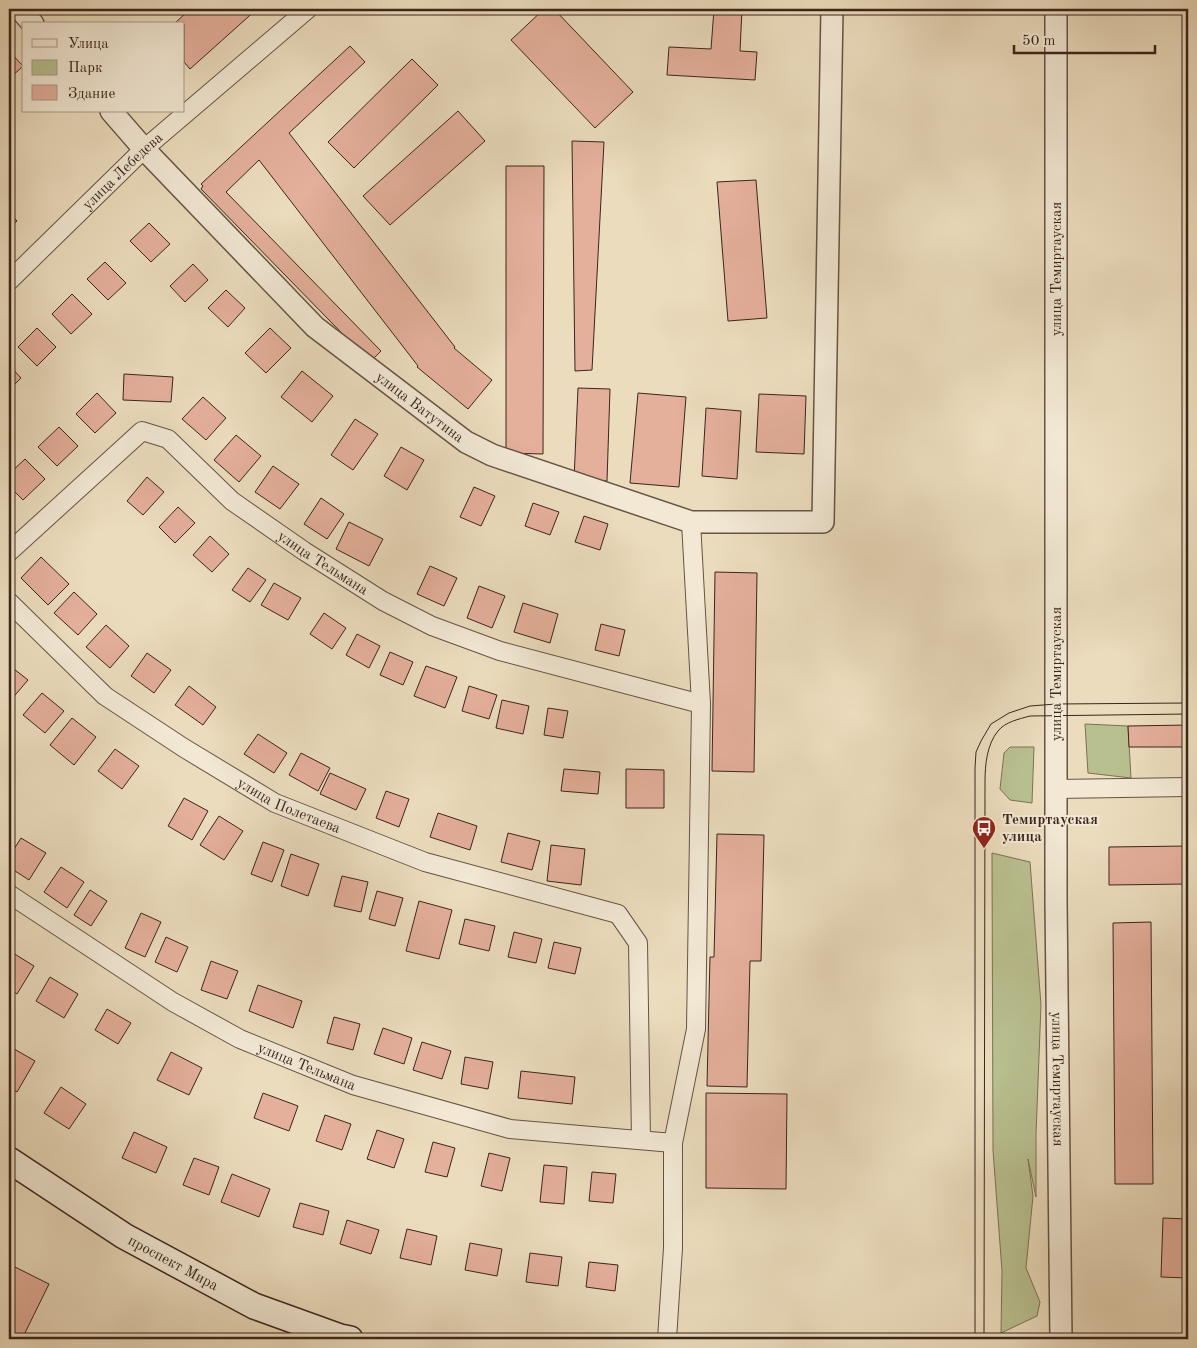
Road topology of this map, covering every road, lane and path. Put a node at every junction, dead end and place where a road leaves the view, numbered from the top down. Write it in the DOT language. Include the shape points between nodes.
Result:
graph roads {
  1 [pos="20,9"];
  2 [pos="308,9"];
  3 [pos="832,9"];
  4 [pos="1056,9"];
  5 [pos="32,22"];
  6 [pos="112,112"];
  7 [pos="144,149"];
  8 [pos="9,281"];
  9 [pos="691,522"];
  10 [pos="9,552"];
  11 [pos="9,602"];
  12 [pos="701,704"];
  13 [pos="1188,787"];
  14 [pos="1056,789"];
  15 [pos="9,894"];
  16 [pos="641,1140"];
  17 [pos="673,1143"];
  18 [pos="9,1160"];
  19 [pos="343,1339"];
  20 [pos="667,1339"];
  21 [pos="1061,1339"];
  1 -- 5 [label="street"];
  2 -- 7 [label="street, улица Лебедева"];
  3 -- 9 [label="street, улица Ватутина" via="823,522"];
  4 -- 14 [label="street, улица Темиртауская"];
  6 -- 7 [label="street, улица Ватутина"];
  7 -- 8 [label="street, улица Лебедева"];
  7 -- 9 [label="street, улица Ватутина" via="315,327 466,442 500,458"];
  9 -- 12 [label="street"];
  10 -- 12 [label="street, улица Тельмана" via="142,431 168,439 232,501 304,552 383,601 432,626 500,651"];
  11 -- 16 [label="street, улица Полетаева" via="105,696 276,803 425,862 618,914 638,943"];
  12 -- 17 [label="street" via="696,1029"];
  13 -- 14 [label="street"];
  14 -- 21 [label="street, улица Темиртауская"];
  15 -- 16 [label="street, улица Тельмана" via="173,1002 240,1039 353,1085 510,1129"];
  16 -- 17 [label="street, улица Тельмана"];
  17 -- 20 [label="street" via="673,1248"];
  18 -- 19 [label="main road, проспект Мира" via="124,1236 245,1301"];
}
